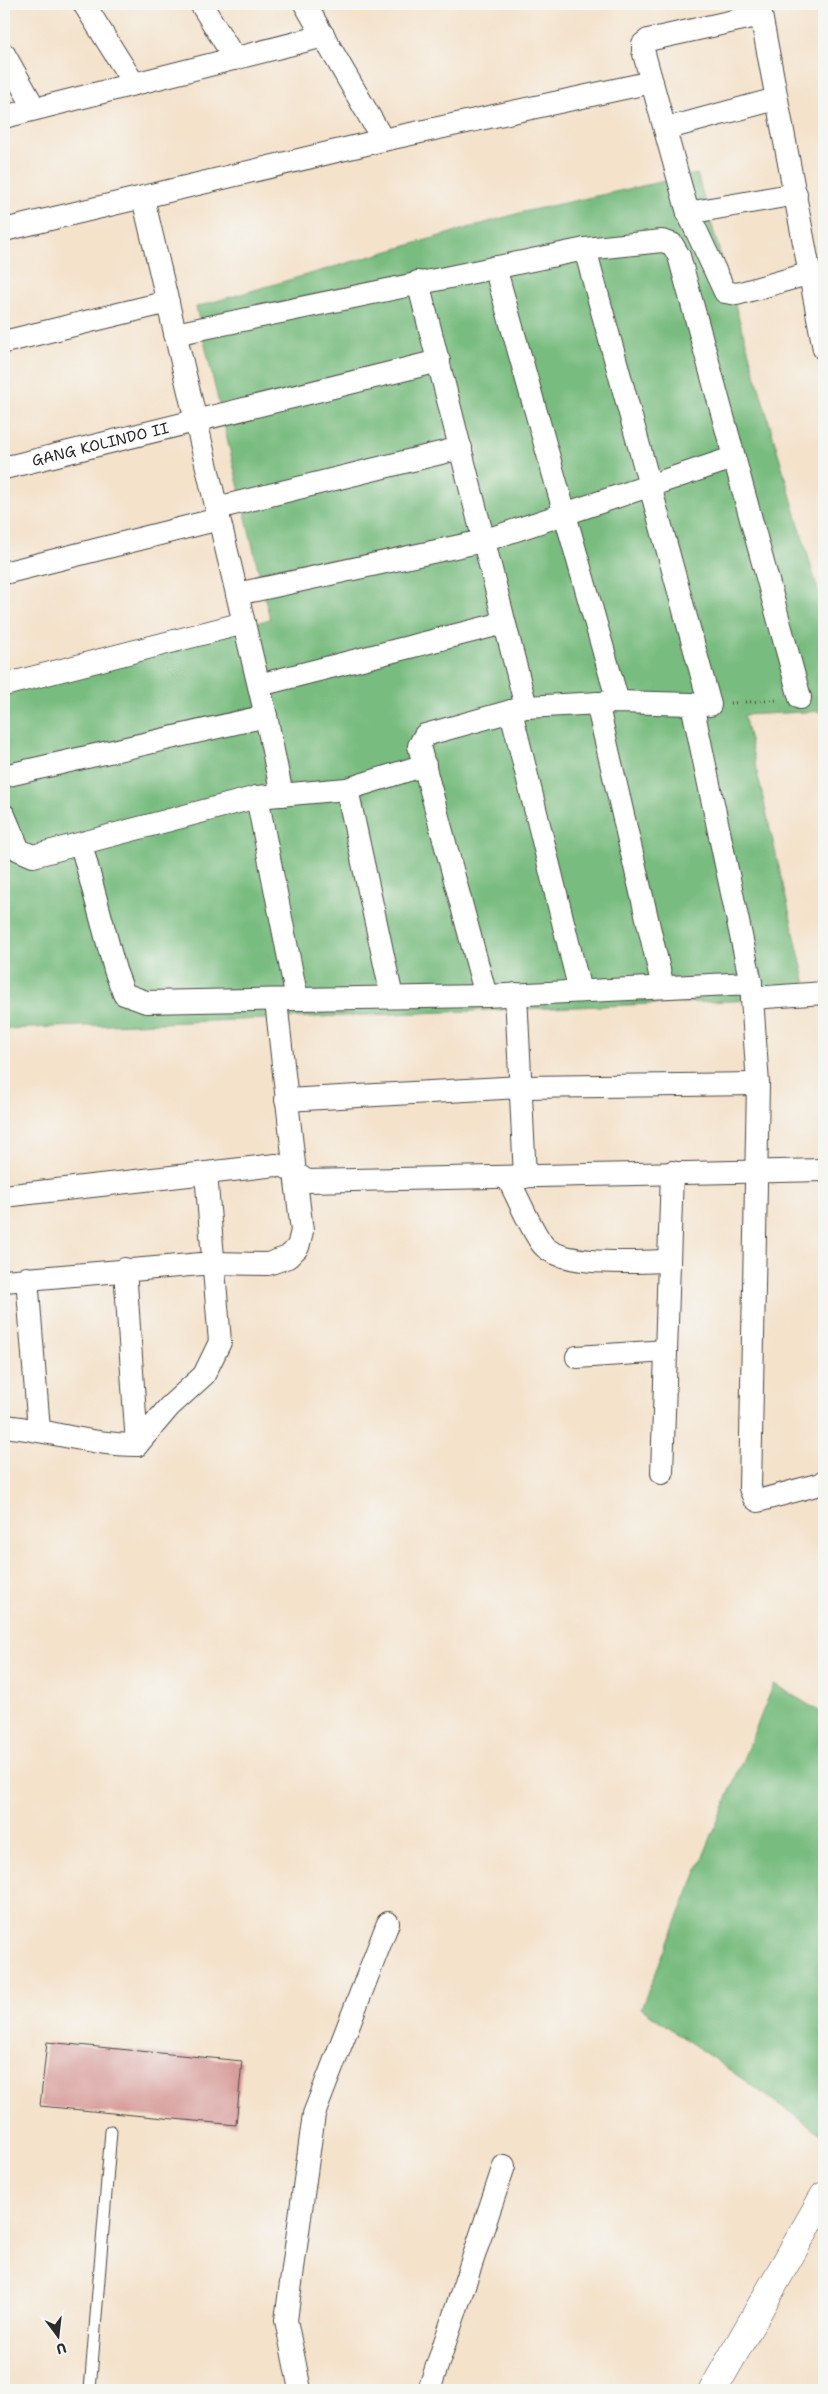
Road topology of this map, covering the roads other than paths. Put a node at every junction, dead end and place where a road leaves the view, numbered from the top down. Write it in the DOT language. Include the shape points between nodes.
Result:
graph roads {
  1 [pos="84,4"];
  2 [pos="201,4"];
  3 [pos="305,4"];
  4 [pos="760,10"];
  5 [pos="324,36"];
  6 [pos="4,54"];
  7 [pos="235,59"];
  8 [pos="652,82"];
  9 [pos="134,84"];
  10 [pos="776,99"];
  11 [pos="35,109"];
  12 [pos="4,117"];
  13 [pos="665,129"];
  14 [pos="383,140"];
  15 [pos="796,194"];
  16 [pos="143,198"];
  17 [pos="688,213"];
  18 [pos="4,230"];
  19 [pos="585,249"];
  20 [pos="495,267"];
  21 [pos="811,273"];
  22 [pos="418,282"];
  23 [pos="168,302"];
  24 [pos="175,334"];
  25 [pos="4,342"];
  26 [pos="824,348"];
  27 [pos="438,361"];
  28 [pos="196,422"];
  29 [pos="461,448"];
  30 [pos="733,458"];
  31 [pos="4,468"];
  32 [pos="650,487"];
  33 [pos="218,513"];
  34 [pos="565,514"];
  35 [pos="483,541"];
  36 [pos="4,573"];
  37 [pos="237,594"];
  38 [pos="244,624"];
  39 [pos="504,624"];
  40 [pos="258,684"];
  41 [pos="4,685"];
  42 [pos="800,698"];
  43 [pos="607,703"];
  44 [pos="710,705"];
  45 [pos="519,709"];
  46 [pos="266,716"];
  47 [pos="425,765"];
  48 [pos="4,776"];
  49 [pos="347,789"];
  50 [pos="282,794"];
  51 [pos="257,796"];
  52 [pos="4,815"];
  53 [pos="81,844"];
  54 [pos="663,987"];
  55 [pos="752,990"];
  56 [pos="580,991"];
  57 [pos="824,993"];
  58 [pos="516,994"];
  59 [pos="486,996"];
  60 [pos="392,997"];
  61 [pos="286,1000"];
  62 [pos="758,1084"];
  63 [pos="521,1087"];
  64 [pos="286,1100"];
  65 [pos="824,1170"];
  66 [pos="672,1172"];
  67 [pos="758,1172"];
  68 [pos="206,1173"];
  69 [pos="295,1173"];
  70 [pos="516,1177"];
  71 [pos="4,1196"];
  72 [pos="669,1261"];
  73 [pos="213,1264"];
  74 [pos="125,1269"];
  75 [pos="27,1278"];
  76 [pos="4,1281"];
  77 [pos="666,1351"];
  78 [pos="578,1357"];
  79 [pos="4,1426"];
  80 [pos="39,1430"];
  81 [pos="137,1446"];
  82 [pos="662,1473"];
  83 [pos="824,1481"];
  84 [pos="388,1923"];
  85 [pos="111,2131"];
  86 [pos="504,2166"];
  87 [pos="824,2196"];
  88 [pos="90,2390"];
  89 [pos="300,2390"];
  90 [pos="429,2390"];
  91 [pos="713,2390"];
  1 -- 9 [label="street"];
  2 -- 7 [label="street"];
  3 -- 5 [label="street"];
  4 -- 8 [label="street" via="648,40 643,44 643,50"];
  4 -- 10 [label="street"];
  5 -- 7 [label="street"];
  5 -- 14 [label="street"];
  6 -- 11 [label="street"];
  7 -- 9 [label="street"];
  8 -- 13 [label="street"];
  8 -- 14 [label="street"];
  9 -- 11 [label="street"];
  10 -- 13 [label="street"];
  10 -- 15 [label="street"];
  11 -- 12 [label="street"];
  13 -- 17 [label="street"];
  14 -- 16 [label="street"];
  15 -- 17 [label="street"];
  15 -- 21 [label="street"];
  16 -- 18 [label="street"];
  16 -- 23 [label="street"];
  17 -- 21 [label="street" via="725,292 737,294"];
  19 -- 20 [label="street"];
  19 -- 30 [label="street" via="662,242 676,248"];
  19 -- 32 [label="street"];
  20 -- 22 [label="street"];
  20 -- 34 [label="street"];
  21 -- 26 [label="street"];
  22 -- 24 [label="street"];
  22 -- 27 [label="street"];
  23 -- 24 [label="street"];
  23 -- 25 [label="street"];
  24 -- 28 [label="street"];
  27 -- 28 [label="street, GANG KOLINDO II"];
  27 -- 29 [label="street"];
  28 -- 31 [label="street, GANG KOLINDO II"];
  28 -- 33 [label="street"];
  29 -- 33 [label="street"];
  29 -- 35 [label="street"];
  30 -- 32 [label="street"];
  30 -- 42 [label="street"];
  32 -- 34 [label="street"];
  32 -- 44 [label="street"];
  33 -- 36 [label="street"];
  33 -- 37 [label="street"];
  34 -- 35 [label="street"];
  34 -- 43 [label="street"];
  35 -- 37 [label="street"];
  35 -- 39 [label="street"];
  37 -- 38 [label="street"];
  38 -- 40 [label="street"];
  38 -- 41 [label="street"];
  39 -- 40 [label="street"];
  39 -- 45 [label="street"];
  40 -- 46 [label="street"];
  43 -- 45 [label="street"];
  43 -- 54 [label="street"];
  43 -- 55 [label="street" via="692,704"];
  45 -- 47 [label="street" via="425,735 419,746"];
  45 -- 56 [label="street"];
  46 -- 48 [label="street"];
  46 -- 50 [label="street"];
  47 -- 49 [label="street"];
  47 -- 59 [label="street"];
  49 -- 50 [label="street"];
  49 -- 60 [label="street"];
  50 -- 51 [label="street"];
  51 -- 53 [label="street"];
  51 -- 61 [label="street"];
  52 -- 53 [label="street" via="19,850 34,856"];
  53 -- 61 [label="street" via="124,994 146,1002"];
  54 -- 55 [label="street"];
  54 -- 56 [label="street"];
  55 -- 57 [label="street"];
  55 -- 62 [label="street"];
  56 -- 58 [label="street"];
  58 -- 59 [label="street"];
  58 -- 63 [label="street"];
  59 -- 60 [label="street"];
  60 -- 61 [label="street"];
  61 -- 64 [label="street"];
  62 -- 63 [label="street"];
  62 -- 67 [label="street"];
  63 -- 64 [label="street"];
  63 -- 70 [label="street"];
  64 -- 69 [label="street"];
  65 -- 67 [label="street"];
  66 -- 67 [label="street"];
  66 -- 70 [label="street"];
  66 -- 72 [label="street"];
  67 -- 83 [label="street" via="750,1488 758,1501"];
  68 -- 69 [label="street" via="276,1165"];
  68 -- 71 [label="street"];
  68 -- 73 [label="street"];
  69 -- 70 [label="street" via="307,1181"];
  69 -- 73 [label="street" via="302,1230 298,1247 288,1257 268,1264"];
  70 -- 72 [label="street" via="544,1246 566,1257 596,1263"];
  72 -- 77 [label="street"];
  73 -- 74 [label="street"];
  73 -- 81 [label="street" via="220,1342 204,1375 169,1407"];
  74 -- 75 [label="street"];
  74 -- 81 [label="street"];
  75 -- 76 [label="street"];
  75 -- 80 [label="street"];
  77 -- 78 [label="street"];
  77 -- 82 [label="street"];
  79 -- 80 [label="street"];
  80 -- 81 [label="street"];
  84 -- 89 [label="street" via="314,2114 286,2320"];
  85 -- 88 [label="lane"];
  86 -- 90 [label="street"];
  87 -- 91 [label="street"];
}
